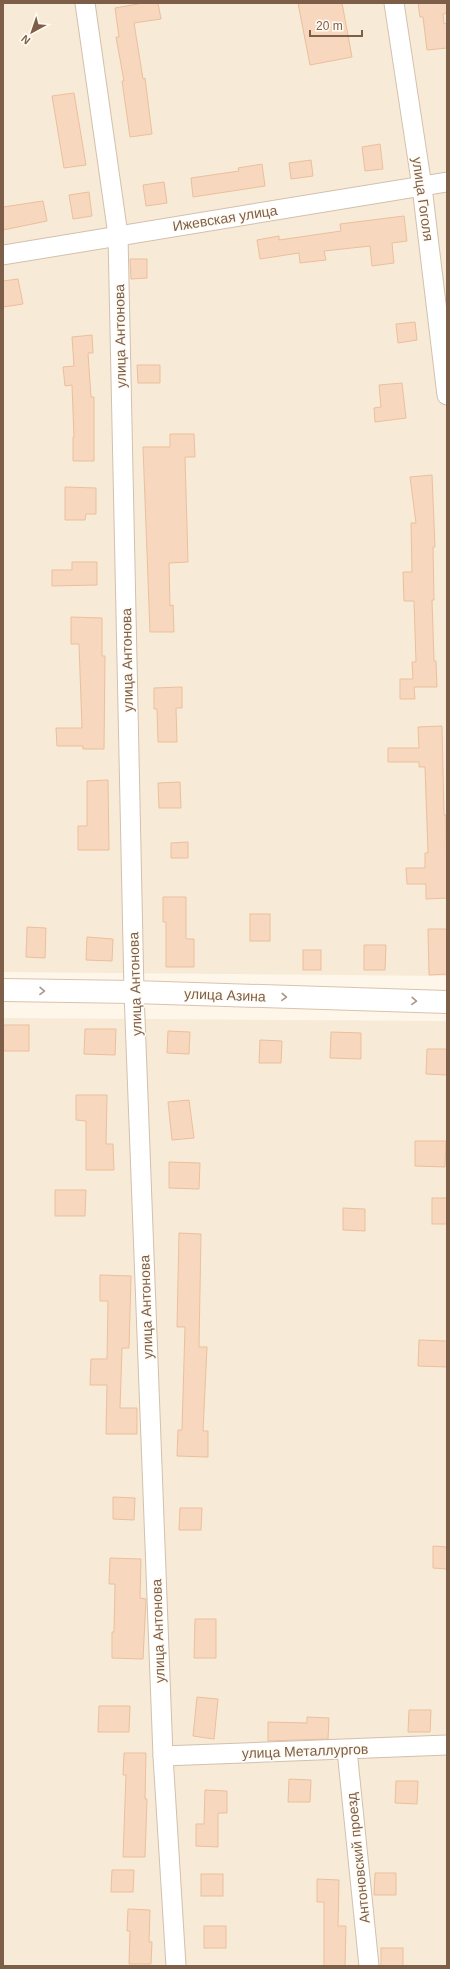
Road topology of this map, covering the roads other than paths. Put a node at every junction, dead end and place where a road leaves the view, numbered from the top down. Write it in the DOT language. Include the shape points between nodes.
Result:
graph roads {
  1 [pos="85,3"];
  2 [pos="394,3"];
  3 [pos="447,182"];
  4 [pos="422,186"];
  5 [pos="118,235"];
  6 [pos="3,255"];
  7 [pos="447,395"];
  8 [pos="3,990"];
  9 [pos="134,992"];
  10 [pos="447,1002"];
  11 [pos="447,1745"];
  12 [pos="347,1750"];
  13 [pos="163,1756"];
  14 [pos="176,1966"];
  15 [pos="368,1966"];
  1 -- 5 [label="street, улица Антонова"];
  2 -- 4 [label="street, улица Гоголя"];
  3 -- 4 [label="street, Ижевская улица"];
  4 -- 5 [label="street, Ижевская улица"];
  4 -- 7 [label="street, улица Гоголя"];
  5 -- 6 [label="street, Ижевская улица"];
  5 -- 9 [label="street, улица Антонова"];
  8 -- 9 [label="main road, улица Азина, one-way"];
  9 -- 10 [label="main road, улица Азина, one-way"];
  9 -- 13 [label="street, улица Антонова"];
  11 -- 12 [label="street, улица Металлургов"];
  12 -- 13 [label="street, улица Металлургов"];
  12 -- 15 [label="street, Антоновский проезд"];
  13 -- 14 [label="street, улица Антонова"];
}
